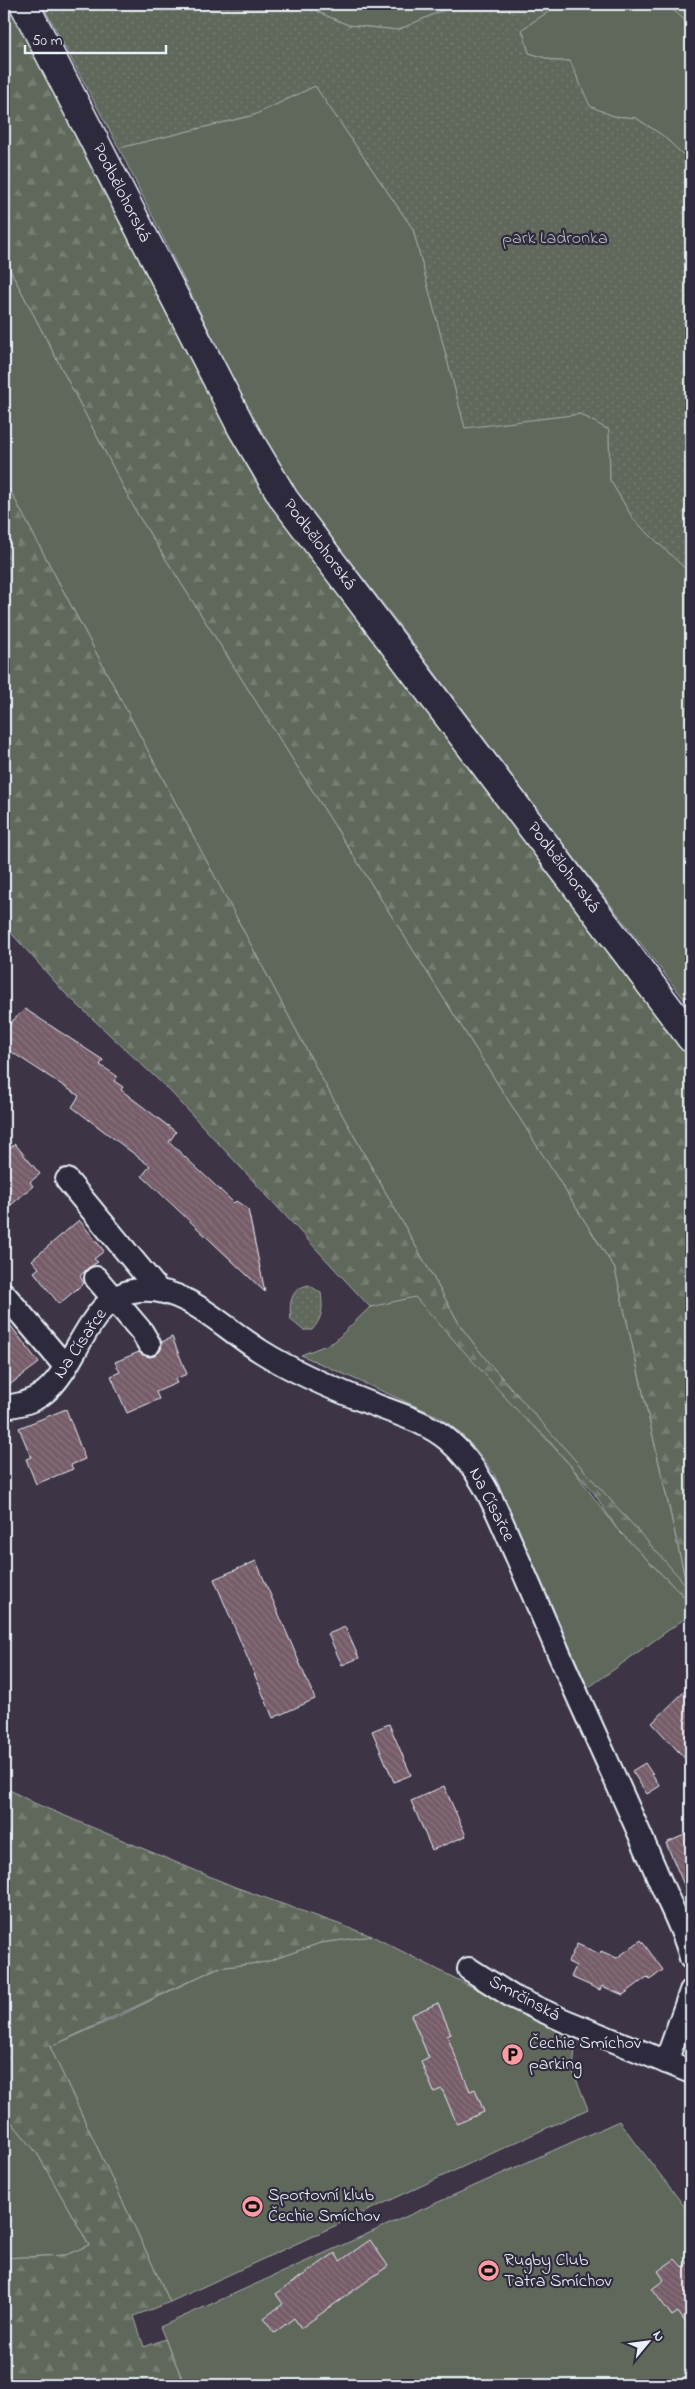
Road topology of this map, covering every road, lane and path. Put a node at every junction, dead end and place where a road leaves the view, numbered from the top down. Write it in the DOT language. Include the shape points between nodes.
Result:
graph roads {
  1 [pos="24,4"];
  2 [pos="691,1038"];
  3 [pos="67,1180"];
  4 [pos="96,1278"];
  5 [pos="158,1290"];
  6 [pos="4,1294"];
  7 [pos="114,1298"];
  8 [pos="150,1344"];
  9 [pos="65,1366"];
  10 [pos="4,1407"];
  11 [pos="691,1958"];
  12 [pos="469,1969"];
  13 [pos="691,1991"];
  14 [pos="666,2062"];
  15 [pos="691,2072"];
  1 -- 2 [label="street, Podbělohorská" via="242,428 284,499"];
  3 -- 5 [label="street"];
  4 -- 7 [label="street"];
  5 -- 7 [label="street, Na Císařce" via="136,1290"];
  5 -- 11 [label="street, Na Císařce" via="190,1302 282,1363 419,1423 446,1438 468,1459 489,1493 619,1783"];
  6 -- 9 [label="street"];
  7 -- 8 [label="street"];
  7 -- 9 [label="street, Na Císařce" via="100,1311"];
  9 -- 10 [label="street, Na Císařce" via="60,1377 44,1393 24,1404"];
  12 -- 14 [label="street, Smrčinská" via="514,1997"];
  13 -- 14 [label="street"];
  14 -- 15 [label="street, Smrčinská"];
}
